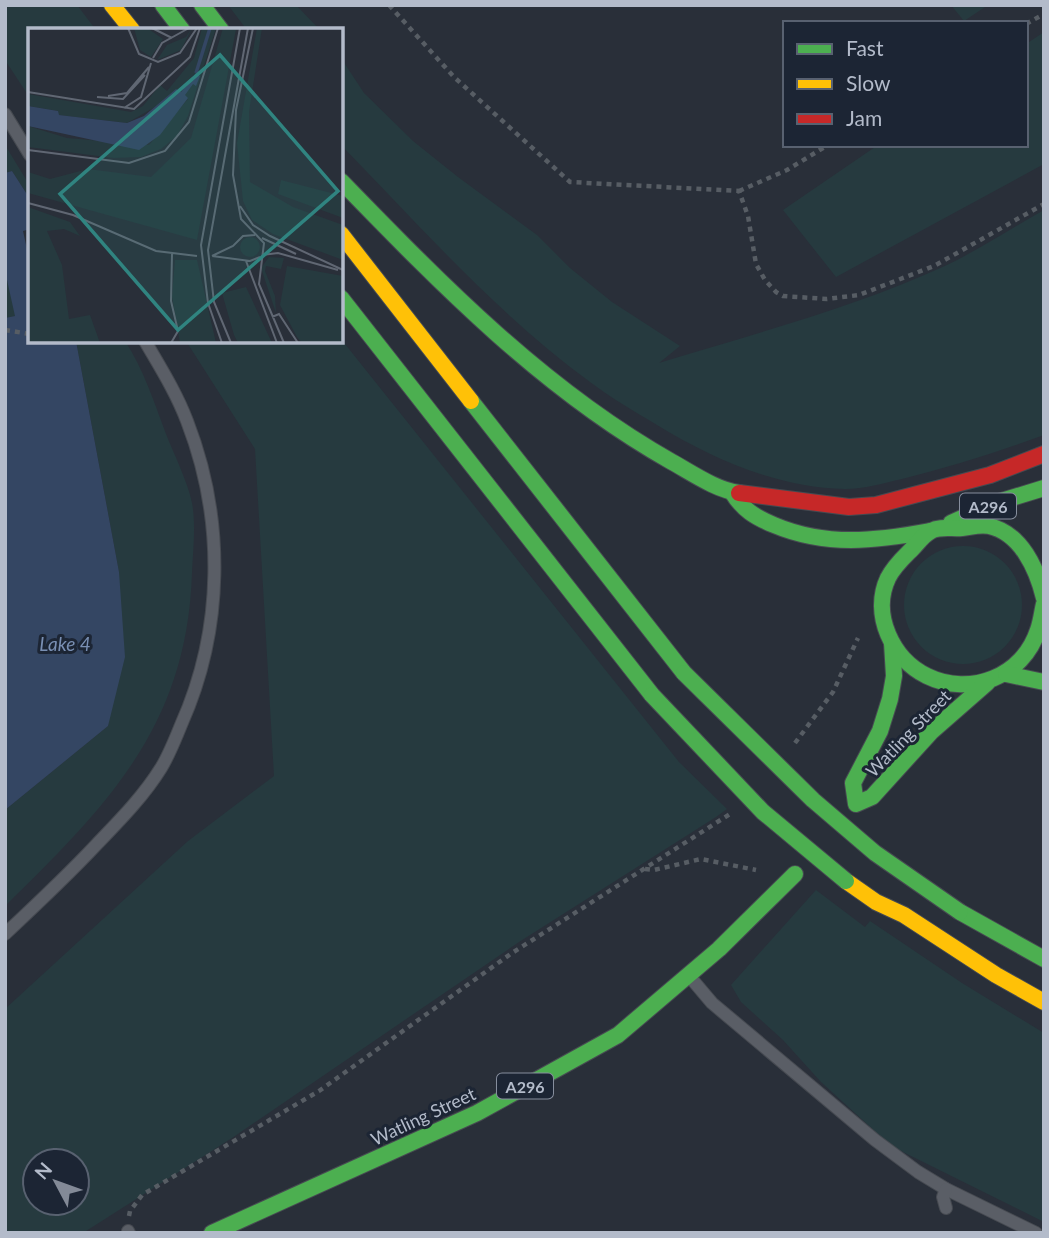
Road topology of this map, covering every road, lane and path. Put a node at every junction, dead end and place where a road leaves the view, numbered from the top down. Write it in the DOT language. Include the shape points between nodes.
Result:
graph roads {
  1 [pos="112,5"];
  2 [pos="163,5"];
  3 [pos="202,5"];
  4 [pos="389,5"];
  5 [pos="1044,13"];
  6 [pos="1028,23"];
  7 [pos="130,28"];
  8 [pos="180,28"];
  9 [pos="219,28"];
  10 [pos="5,114"];
  11 [pos="825,147"];
  12 [pos="28,152"];
  13 [pos="343,183"];
  14 [pos="739,191"];
  15 [pos="1044,204"];
  16 [pos="343,237"];
  17 [pos="343,301"];
  18 [pos="5,330"];
  19 [pos="28,334"];
  20 [pos="146,343"];
  21 [pos="1044,454"];
  22 [pos="1044,488"];
  23 [pos="732,492"];
  24 [pos="932,531"];
  25 [pos="1043,587"];
  26 [pos="1044,604"];
  27 [pos="858,628"];
  28 [pos="892,643"];
  29 [pos="1006,674"];
  30 [pos="1044,682"];
  31 [pos="987,683"];
  32 [pos="794,744"];
  33 [pos="731,813"];
  34 [pos="644,869"];
  35 [pos="764,870"];
  36 [pos="795,874"];
  37 [pos="5,934"];
  38 [pos="1044,959"];
  39 [pos="689,976"];
  40 [pos="1044,1002"];
  41 [pos="946,1189"];
  42 [pos="946,1208"];
  43 [pos="129,1232"];
  44 [pos="212,1233"];
  45 [pos="1036,1233"];
  1 -- 7 [label="main road"];
  2 -- 8 [label="main road"];
  3 -- 9 [label="main road"];
  4 -- 14 [label="path" via="454,77 570,182"];
  5 -- 6 [label="path"];
  10 -- 12 [label="lane"];
  11 -- 14 [label="path"];
  13 -- 23 [label="main road" via="444,287 559,387 657,454"];
  14 -- 15 [label="path" via="762,276 780,295 800,298 849,298 870,291 947,259"];
  16 -- 38 [label="main road, bridge" via="684,673 813,800 875,853 960,912"];
  17 -- 40 [label="main road, bridge" via="652,695 763,812 876,902"];
  18 -- 19 [label="path"];
  20 -- 37 [label="lane" via="187,420 208,495 215,584 205,660 190,706 147,789 74,869"];
  21 -- 23 [label="main road" via="990,475 876,505 849,507"];
  22 -- 24 [label="main road, A296" via="995,503"];
  23 -- 24 [label="main road" via="741,509 791,533 822,541 876,541"];
  24 -- 25 [label="main road" via="995,529 1025,552"];
  24 -- 28 [label="main road" via="894,565 884,590 883,617"];
  26 -- 29 [label="main road" via="1035,642"];
  27 -- 32 [label="path" via="860,635 833,692"];
  28 -- 31 [label="main road" via="909,665 932,680 959,686"];
  28 -- 31 [label="main road, Watling Street" via="890,699 880,731 853,783 856,804 872,797 931,732"];
  29 -- 30 [label="main road"];
  29 -- 31 [label="main road"];
  33 -- 34 [label="path"];
  34 -- 35 [label="path" via="701,859"];
  34 -- 43 [label="path" via="512,953 319,1091 142,1195 130,1211"];
  36 -- 39 [label="main road, Watling Street / A296"];
  39 -- 41 [label="lane" via="712,1003 867,1133"];
  39 -- 44 [label="main road, Watling Street / A296" via="618,1035 477,1113"];
  41 -- 42 [label="lane"];
  41 -- 45 [label="lane"];
}
